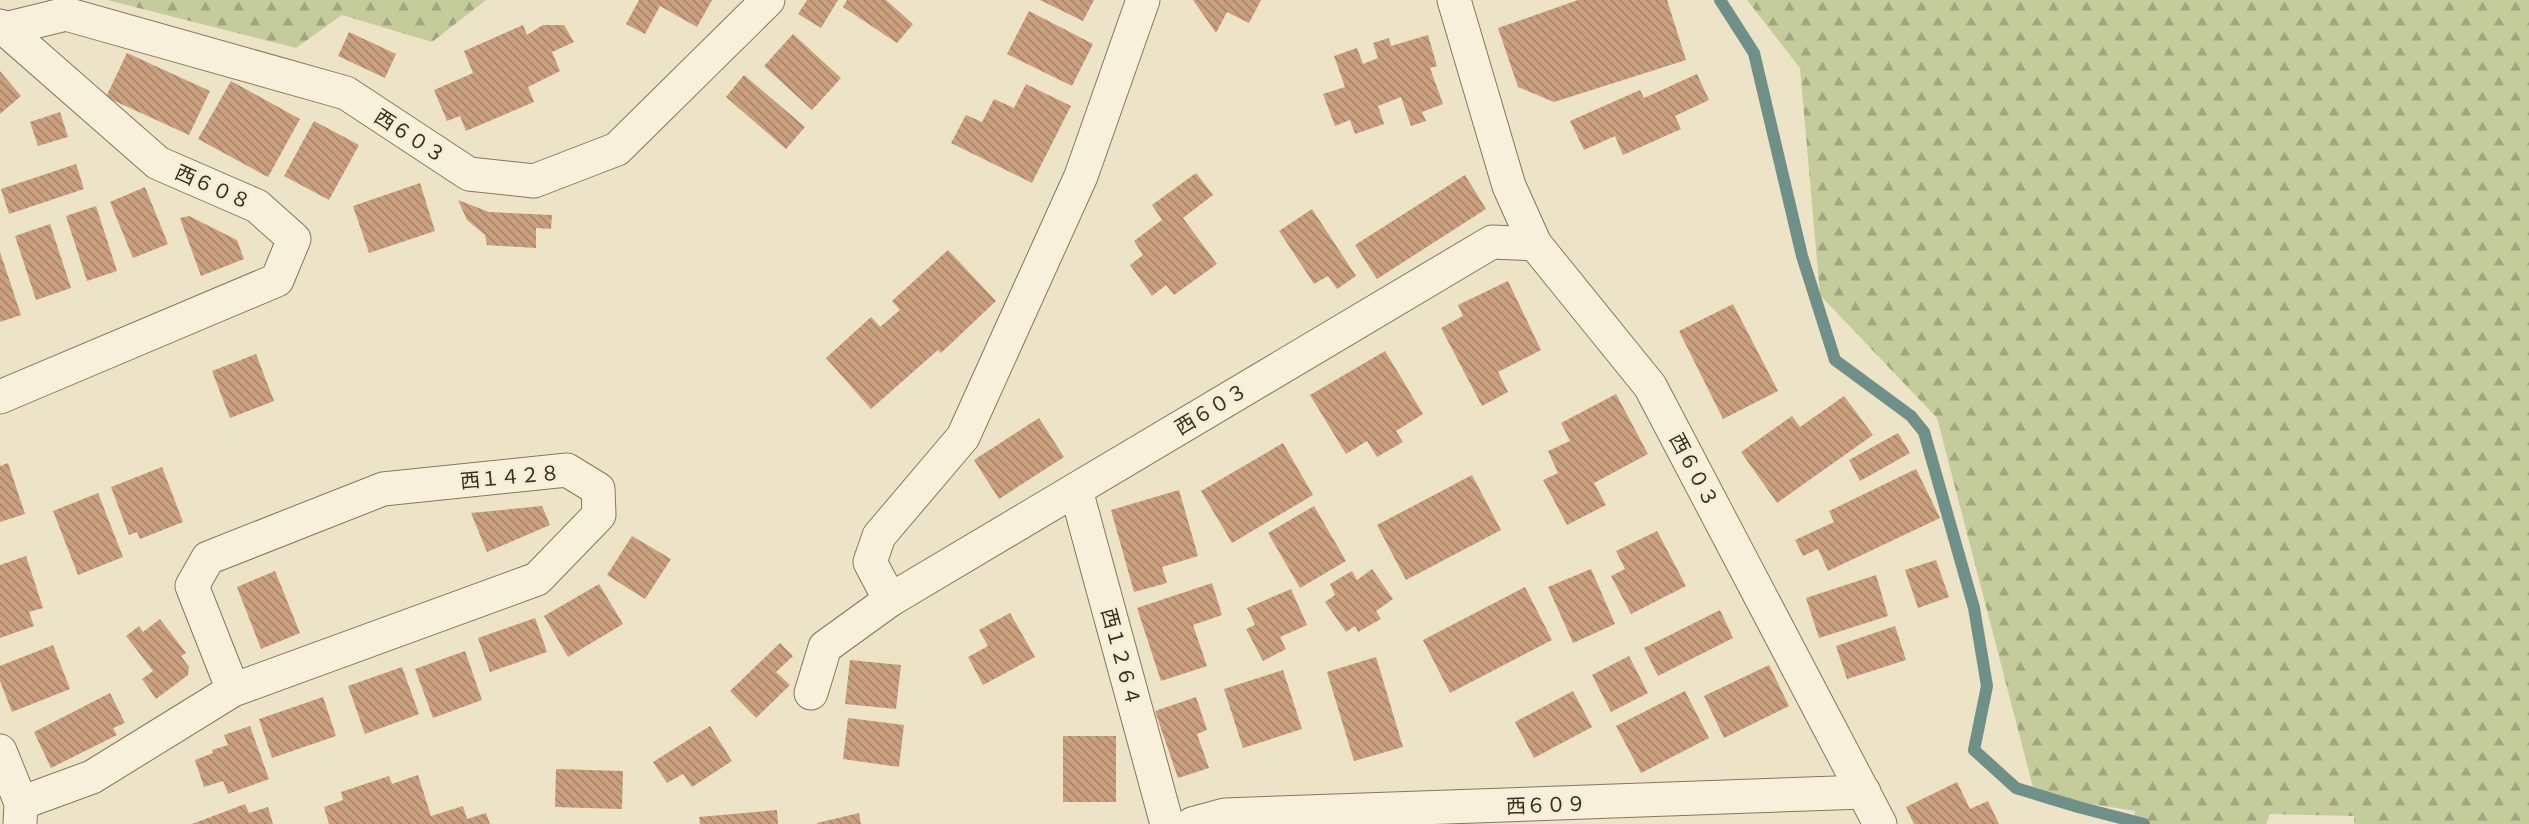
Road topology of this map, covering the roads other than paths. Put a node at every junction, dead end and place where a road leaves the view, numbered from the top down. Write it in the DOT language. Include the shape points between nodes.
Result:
graph roads {
  1 [pos="768,0"];
  2 [pos="1143,0"];
  3 [pos="1454,0"];
  4 [pos="2,28"];
  5 [pos="1535,244"];
  6 [pos="0,397"];
  7 [pos="1076,489"];
  8 [pos="890,600"];
  9 [pos="233,690"];
  10 [pos="811,693"];
  11 [pos="0,751"];
  12 [pos="1864,792"];
  13 [pos="20,813"];
  14 [pos="1494,816"];
  15 [pos="1167,824"];
  16 [pos="1192,824"];
  17 [pos="1881,824"];
  1 -- 4 [label="street, 西６０３" via="617,149 534,182 469,174 346,93 66,14"];
  2 -- 8 [label="street" via="1081,176 963,437 879,536 870,562"];
  3 -- 5 [label="street" via="1509,186"];
  4 -- 6 [label="street, 西６０８" via="158,163 257,206 294,239 277,280"];
  5 -- 7 [label="street, 西６０３" via="1492,242"];
  5 -- 12 [label="street, 西６０３" via="1650,386"];
  7 -- 8 [label="street, 西６０３"];
  7 -- 15 [label="street, 西１２６４"];
  8 -- 10 [label="street, 西６０３" via="825,647"];
  9 -- 9 [label="street, 西１４２８" via="537,579 599,515 598,489 567,470 383,489 208,558 192,586"];
  9 -- 13 [label="street, 西１４２８" via="92,777"];
  11 -- 13 [label="street"];
  12 -- 14 [label="street, 西６０９"];
  12 -- 17 [label="street, 西６０３"];
  14 -- 16 [label="street, 西６０９" via="1226,815"];
}
